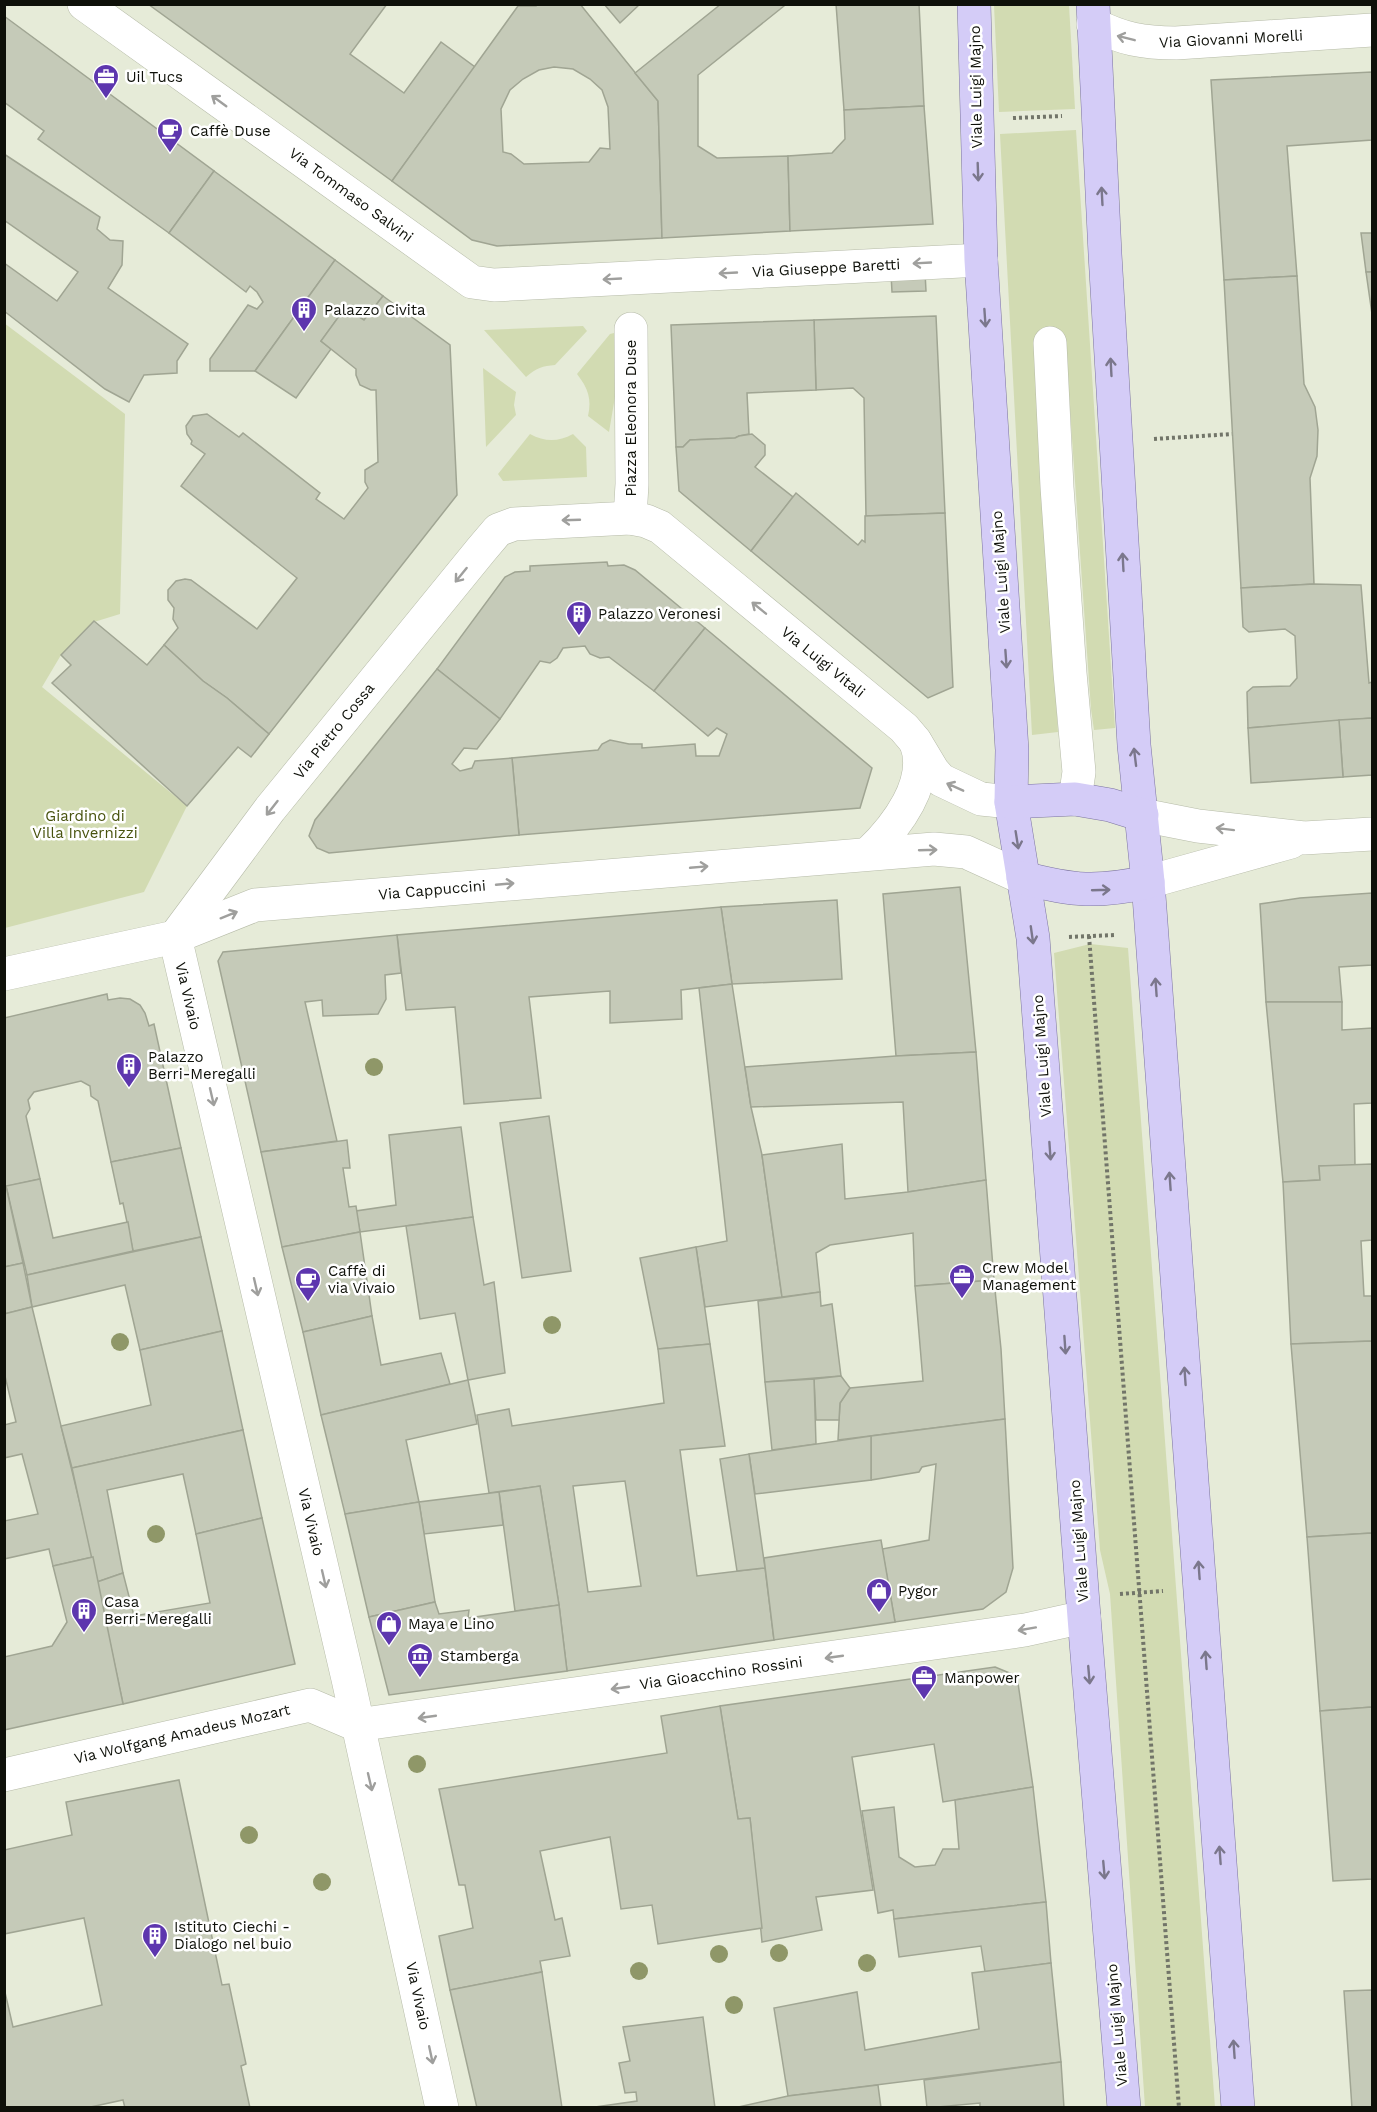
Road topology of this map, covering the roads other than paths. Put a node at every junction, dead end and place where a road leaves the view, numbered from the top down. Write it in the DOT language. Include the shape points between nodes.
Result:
graph roads {
  1 [pos="84,4"];
  2 [pos="974,4"];
  3 [pos="1093,14"];
  4 [pos="1372,30"];
  5 [pos="981,260"];
  6 [pos="671,276"];
  7 [pos="631,329"];
  8 [pos="1050,343"];
  9 [pos="630,518"];
  10 [pos="498,530"];
  11 [pos="915,741"];
  12 [pos="1075,799"];
  13 [pos="1011,802"];
  14 [pos="1142,815"];
  15 [pos="1372,834"];
  16 [pos="1304,838"];
  17 [pos="869,853"];
  18 [pos="1023,878"];
  19 [pos="1148,882"];
  20 [pos="175,937"];
  21 [pos="4,974"];
  22 [pos="1084,1617"];
  23 [pos="357,1725"];
  24 [pos="4,1775"];
  25 [pos="442,2108"];
  26 [pos="1124,2108"];
  27 [pos="1238,2108"];
  6 -- 1 [label="street, Via Tommaso Salvini, one-way" via="494,285 472,282"];
  2 -- 5 [label="main road, Viale Luigi Majno, one-way"];
  4 -- 3 [label="street, Via Giovanni Morelli, one-way" via="1145,43 1115,35"];
  14 -- 3 [label="main road, one-way" via="1133,733"];
  5 -- 6 [label="street, Via Giuseppe Baretti, one-way"];
  5 -- 13 [label="main road, Viale Luigi Majno, one-way" via="1012,750"];
  7 -- 9 [label="street, Piazza Eleonora Duse"];
  8 -- 12 [label="street" via="1079,772"];
  9 -- 10 [label="street, Piazza Eleonora Duse, one-way" via="539,521"];
  11 -- 9 [label="street, Via Luigi Vitali, one-way" via="660,527"];
  10 -- 20 [label="street, Via Pietro Cossa, one-way" via="270,809"];
  13 -- 11 [label="street, Via Luigi Vitali, one-way" via="981,799 941,780"];
  11 -- 17 [label="street" via="921,765 903,814"];
  12 -- 13 [label="main road"];
  12 -- 14 [label="main road"];
  13 -- 18 [label="main road, Viale Luigi Majno, one-way"];
  16 -- 14 [label="street, one-way" via="1198,826"];
  14 -- 19 [label="main road"];
  15 -- 16 [label="street"];
  16 -- 19 [label="street"];
  17 -- 18 [label="street, Via Cappuccini, one-way" via="934,849 966,852"];
  20 -- 17 [label="street, Via Cappuccini, one-way" via="255,905"];
  18 -- 19 [label="main road, one-way" via="1084,890"];
  18 -- 22 [label="main road, Viale Luigi Majno, one-way" via="1033,938"];
  27 -- 19 [label="main road, one-way"];
  20 -- 21 [label="street, Via Cappuccini"];
  20 -- 23 [label="street, Via Vivaio, one-way"];
  22 -- 23 [label="street, Via Gioacchino Rossini, one-way" via="1025,1630"];
  22 -- 26 [label="main road, Viale Luigi Majno, one-way"];
  23 -- 24 [label="street, Via Wolfgang Amadeus Mozart" via="310,1705"];
  23 -- 25 [label="street, Via Vivaio, one-way"];
}
